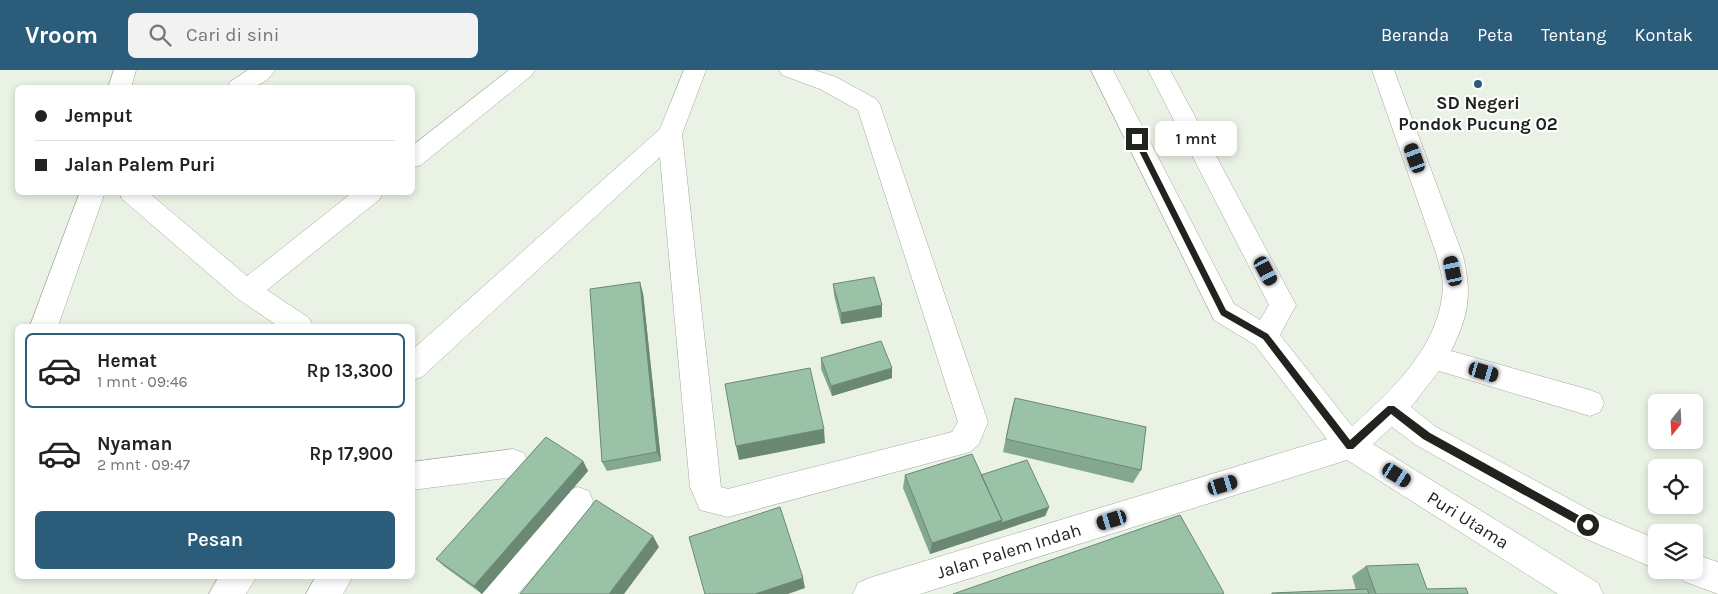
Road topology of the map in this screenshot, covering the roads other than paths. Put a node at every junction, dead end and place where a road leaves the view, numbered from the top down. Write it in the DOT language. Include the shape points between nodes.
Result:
graph roads {
  1 [pos="125,70"];
  2 [pos="264,70"];
  3 [pos="524,70"];
  4 [pos="695,70"];
  5 [pos="790,70"];
  6 [pos="1102,70"];
  7 [pos="1159,70"];
  8 [pos="1383,70"];
  9 [pos="120,85"];
  10 [pos="242,85"];
  11 [pos="670,134"];
  12 [pos="415,157"];
  13 [pos="92,195"];
  14 [pos="135,195"];
  15 [pos="366,195"];
  16 [pos="247,291"];
  17 [pos="45,324"];
  18 [pos="296,324"];
  19 [pos="1266,336"];
  20 [pos="1434,358"];
  21 [pos="415,365"];
  22 [pos="1590,403"];
  23 [pos="1391,409"];
  24 [pos="1350,446"];
  25 [pos="513,463"];
  26 [pos="416,478"];
  27 [pos="578,501"];
  28 [pos="1648,550"];
  29 [pos="1703,573"];
  30 [pos="1718,578"];
  31 [pos="238,579"];
  32 [pos="334,579"];
  33 [pos="225,594"];
  34 [pos="322,594"];
  35 [pos="497,594"];
  36 [pos="869,594"];
  37 [pos="1587,594"];
  1 -- 9 [label="street"];
  2 -- 10 [label="street"];
  3 -- 12 [label="street"];
  4 -- 11 [label="street"];
  5 -- 11 [label="street" via="828,83 868,105 973,422 969,435 960,443 728,503 711,500 705,487"];
  6 -- 19 [label="street" via="1224,312"];
  7 -- 19 [label="street" via="1283,305"];
  8 -- 20 [label="street" via="1450,256 1456,286 1450,317"];
  11 -- 21 [label="street"];
  13 -- 17 [label="street"];
  14 -- 16 [label="street"];
  15 -- 16 [label="street"];
  16 -- 18 [label="street"];
  19 -- 24 [label="street"];
  20 -- 22 [label="street"];
  20 -- 23 [label="street"];
  23 -- 24 [label="street"];
  23 -- 28 [label="street" via="1426,436 1579,520"];
  24 -- 36 [label="street, Jalan Palem Indah"];
  24 -- 37 [label="street, Puri Utama"];
  25 -- 26 [label="street"];
  27 -- 35 [label="street"];
  29 -- 30 [label="street"];
  31 -- 33 [label="street"];
  32 -- 34 [label="street"];
}
